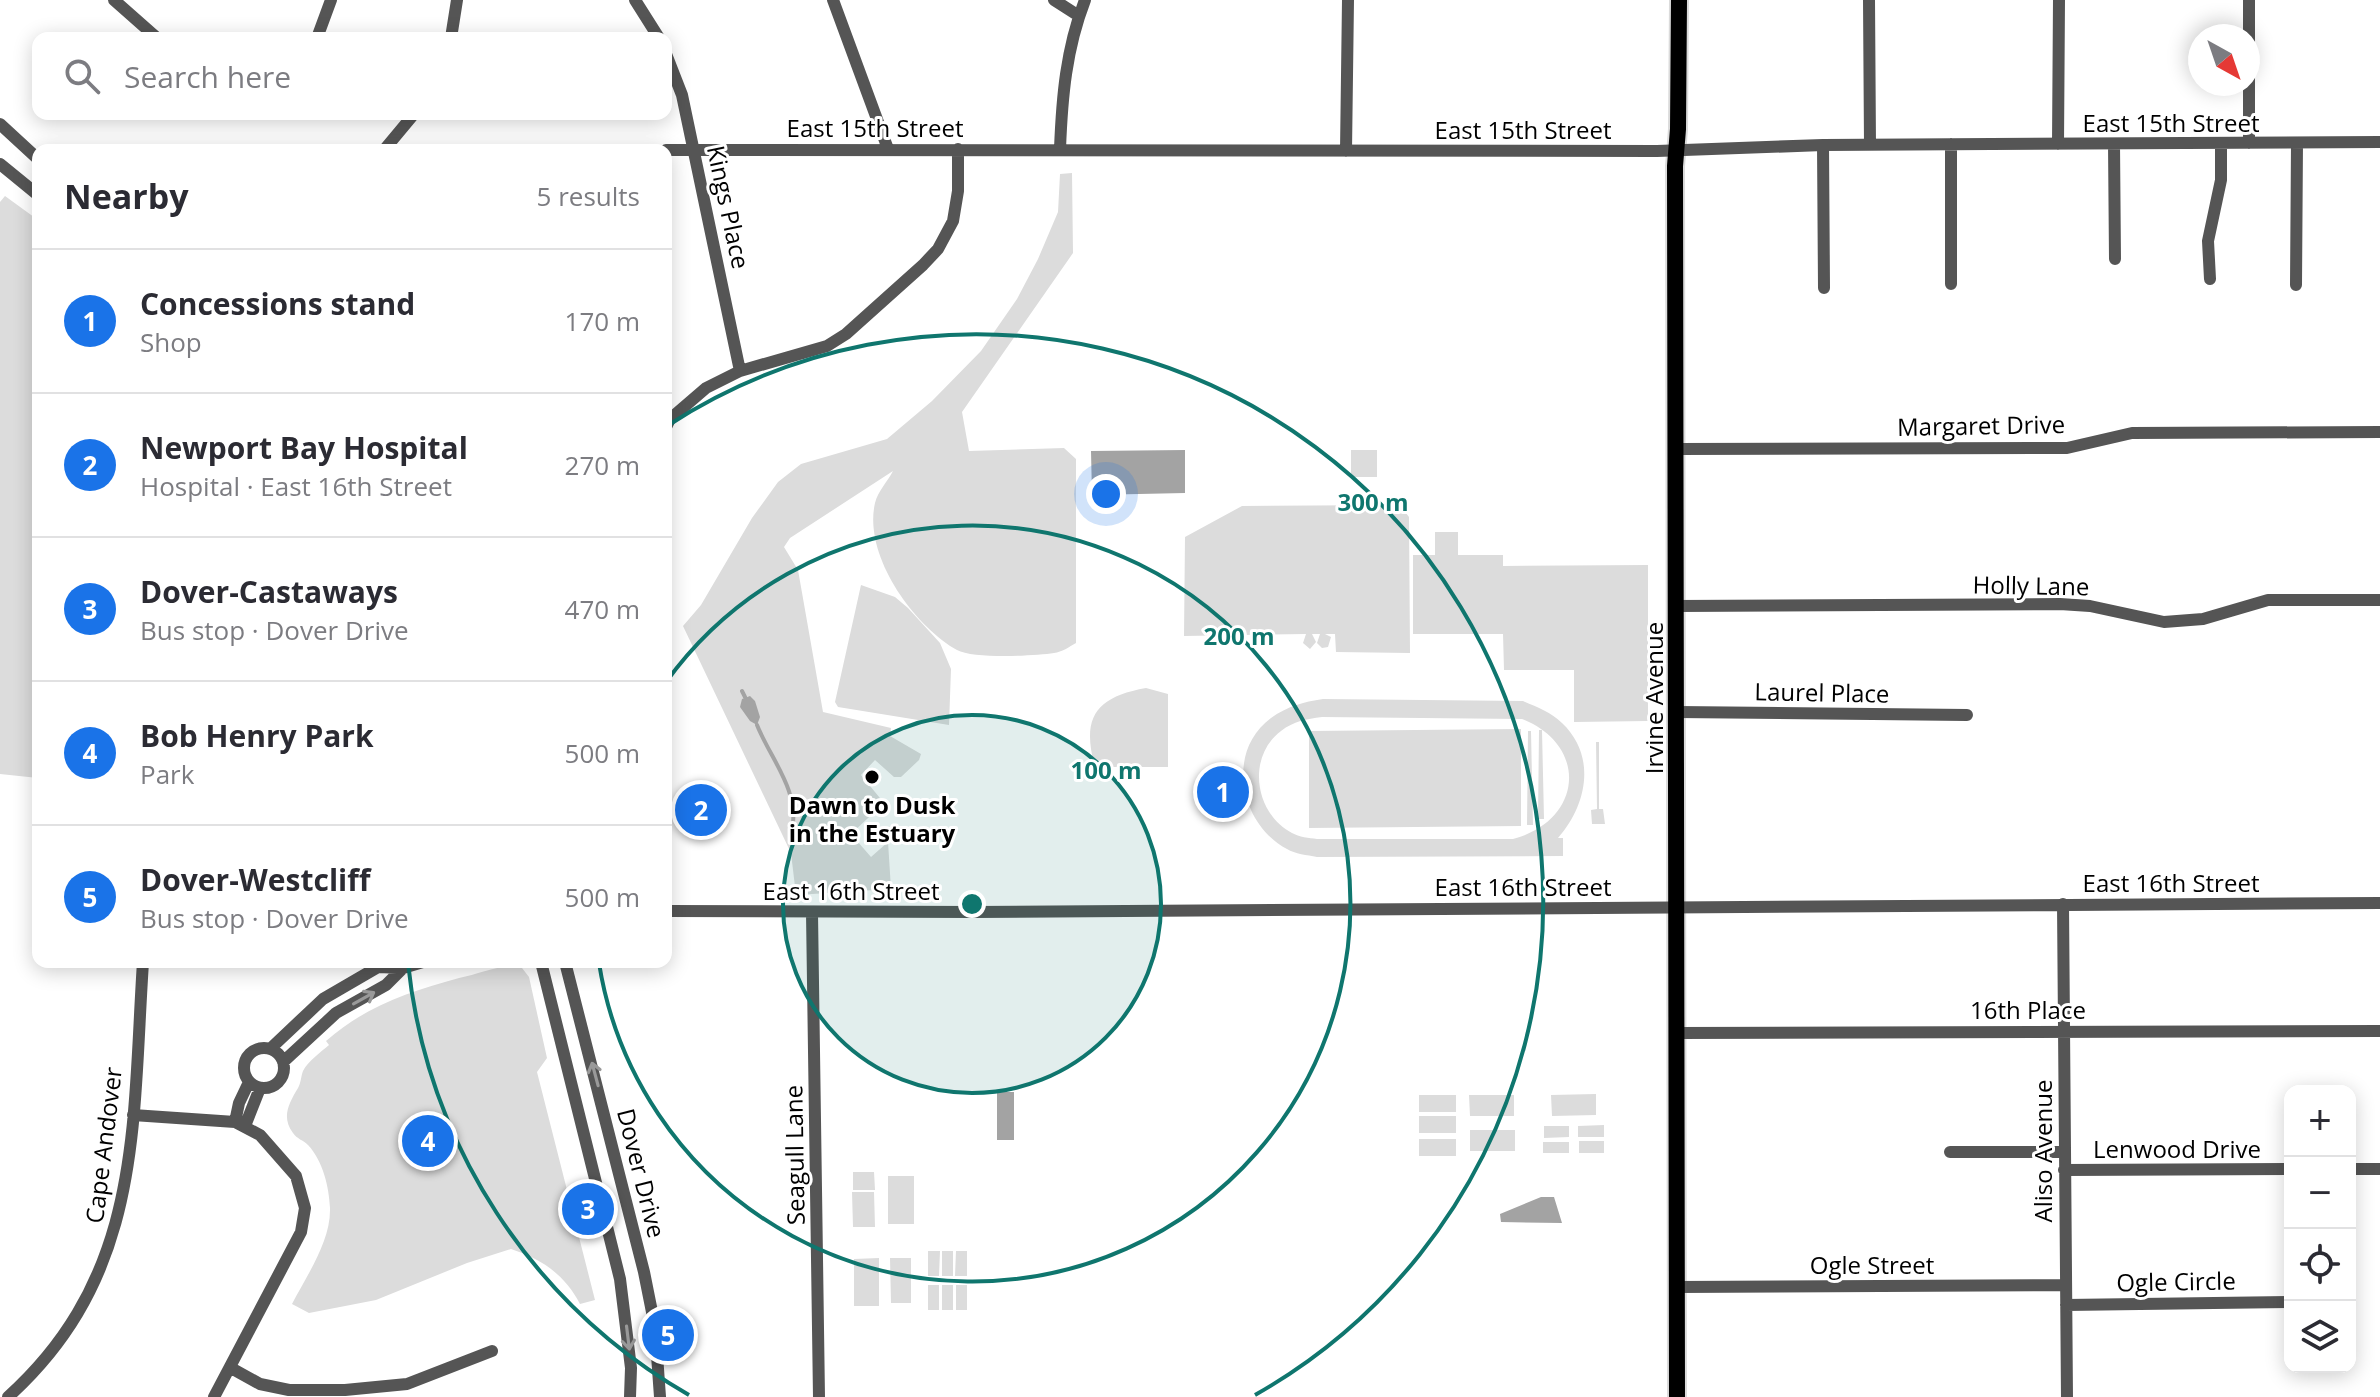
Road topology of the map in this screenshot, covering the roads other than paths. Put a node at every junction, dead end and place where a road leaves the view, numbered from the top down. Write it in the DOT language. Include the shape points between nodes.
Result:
graph roads {
  1 [pos="114,0"];
  2 [pos="331,0"];
  3 [pos="457,0"];
  4 [pos="635,0"];
  5 [pos="833,0"];
  6 [pos="1054,0"];
  7 [pos="1085,0"];
  8 [pos="1348,0"];
  9 [pos="1679,0"];
  10 [pos="1869,0"];
  11 [pos="2059,0"];
  12 [pos="2249,0"];
  13 [pos="1079,16"];
  14 [pos="150,32"];
  15 [pos="319,32"];
  16 [pos="452,32"];
  17 [pos="655,32"];
  18 [pos="672,69"];
  19 [pos="409,120"];
  20 [pos="0,124"];
  21 [pos="2380,142"];
  22 [pos="2249,143"];
  23 [pos="2297,143"];
  24 [pos="389,144"];
  25 [pos="1951,144"];
  26 [pos="2058,144"];
  27 [pos="2114,144"];
  28 [pos="2221,144"];
  29 [pos="1823,145"];
  30 [pos="1870,145"];
  31 [pos="888,149"];
  32 [pos="958,149"];
  33 [pos="1060,149"];
  34 [pos="1676,149"];
  35 [pos="672,150"];
  36 [pos="695,150"];
  37 [pos="1346,151"];
  38 [pos="32,153"];
  39 [pos="0,164"];
  40 [pos="32,190"];
  41 [pos="2115,259"];
  42 [pos="2210,279"];
  43 [pos="1951,284"];
  44 [pos="2296,285"];
  45 [pos="1824,288"];
  46 [pos="740,371"];
  47 [pos="672,417"];
  48 [pos="2380,432"];
  49 [pos="1677,449"];
  50 [pos="2380,600"];
  51 [pos="1677,606"];
  52 [pos="1677,712"];
  53 [pos="1967,715"];
  54 [pos="2380,903"];
  55 [pos="2063,904"];
  56 [pos="1676,907"];
  57 [pos="672,911"];
  58 [pos="812,913"];
  59 [pos="143,968"];
  60 [pos="376,968"];
  61 [pos="403,968"];
  62 [pos="542,968"];
  63 [pos="567,968"];
  64 [pos="323,999"];
  65 [pos="335,1015"];
  66 [pos="2063,1031"];
  67 [pos="2380,1031"];
  68 [pos="1677,1033"];
  69 [pos="270,1049"];
  70 [pos="283,1062"];
  71 [pos="255,1085"];
  72 [pos="133,1115"];
  73 [pos="240,1124"];
  74 [pos="1950,1152"];
  75 [pos="2064,1152"];
  76 [pos="2284,1169"];
  77 [pos="2356,1169"];
  78 [pos="2380,1169"];
  79 [pos="2064,1170"];
  80 [pos="644,1272"];
  81 [pos="620,1279"];
  82 [pos="2065,1285"];
  83 [pos="1678,1287"];
  84 [pos="2284,1302"];
  85 [pos="2066,1305"];
  86 [pos="492,1351"];
  87 [pos="231,1368"];
  88 [pos="8,1397"];
  89 [pos="214,1397"];
  90 [pos="630,1397"];
  91 [pos="660,1397"];
  92 [pos="819,1397"];
  93 [pos="1677,1397"];
  94 [pos="2067,1397"];
  1 -- 14 [label="street"];
  2 -- 15 [label="street"];
  3 -- 16 [label="street"];
  4 -- 17 [label="street"];
  5 -- 31 [label="street"];
  6 -- 13 [label="street"];
  7 -- 13 [label="street"];
  8 -- 37 [label="street"];
  9 -- 34 [label="main road, Irvine Avenue"];
  10 -- 30 [label="street"];
  11 -- 26 [label="street"];
  12 -- 22 [label="street"];
  13 -- 33 [label="street" via="1068,54"];
  18 -- 36 [label="street, Kings Place"];
  19 -- 24 [label="street"];
  20 -- 38 [label="street"];
  21 -- 23 [label="street, East 15th Street"];
  22 -- 23 [label="street, East 15th Street"];
  22 -- 28 [label="street, East 15th Street"];
  23 -- 44 [label="street"];
  25 -- 26 [label="street, East 15th Street"];
  25 -- 30 [label="street, East 15th Street"];
  25 -- 43 [label="street"];
  26 -- 27 [label="street, East 15th Street"];
  27 -- 28 [label="street, East 15th Street"];
  27 -- 41 [label="street"];
  28 -- 42 [label="street" via="2221,180 2208,241"];
  29 -- 30 [label="street, East 15th Street"];
  29 -- 34 [label="street, East 15th Street"];
  29 -- 45 [label="street"];
  31 -- 32 [label="street, East 15th Street"];
  31 -- 36 [label="street, East 15th Street"];
  32 -- 33 [label="street, East 15th Street"];
  32 -- 46 [label="street" via="953,221 923,265 827,346"];
  33 -- 37 [label="street, East 15th Street"];
  34 -- 37 [label="street, East 15th Street"];
  34 -- 49 [label="main road, Irvine Avenue"];
  35 -- 36 [label="street, East 15th Street"];
  36 -- 46 [label="street, Kings Place"];
  39 -- 40 [label="street"];
  46 -- 47 [label="street" via="706,388"];
  48 -- 49 [label="street, Margaret Drive" via="2132,433 2067,448"];
  49 -- 51 [label="main road, Irvine Avenue"];
  50 -- 51 [label="street, Holly Lane" via="2268,600 2203,619 2164,622 2060,604"];
  51 -- 52 [label="main road, Irvine Avenue"];
  52 -- 53 [label="street, Laurel Place"];
  52 -- 56 [label="main road, Irvine Avenue"];
  54 -- 55 [label="street, East 16th Street"];
  55 -- 56 [label="street, East 16th Street"];
  55 -- 66 [label="street, Aliso Avenue"];
  56 -- 58 [label="street, East 16th Street"];
  56 -- 68 [label="main road, Irvine Avenue"];
  57 -- 58 [label="street, East 16th Street"];
  58 -- 92 [label="street, Seagull Lane"];
  59 -- 72 [label="street, Cape Andover"];
  60 -- 64 [label="street"];
  65 -- 61 [label="street, one-way" via="386,985"];
  62 -- 81 [label="street, Dover Drive"];
  80 -- 63 [label="street, Dover Drive, one-way"];
  64 -- 65 [label="street"];
  64 -- 69 [label="street"];
  65 -- 70 [label="street"];
  66 -- 67 [label="street, 16th Place"];
  66 -- 68 [label="street, 16th Place"];
  66 -- 75 [label="street, Aliso Avenue"];
  68 -- 83 [label="main road, Irvine Avenue"];
  69 -- 70 [label="street"];
  69 -- 71 [label="street" via="247,1058 244,1070"];
  70 -- 71 [label="street" via="279,1081 267,1088"];
  71 -- 73 [label="street" via="239,1103"];
  72 -- 73 [label="street"];
  72 -- 88 [label="street, Cape Andover" via="121,1210 98,1278 65,1337"];
  73 -- 87 [label="street" via="277,1151 296,1176 305,1208 301,1232"];
  74 -- 75 [label="street"];
  75 -- 79 [label="street, Aliso Avenue"];
  76 -- 79 [label="street, Lenwood Drive"];
  77 -- 78 [label="street"];
  79 -- 82 [label="street, Aliso Avenue"];
  80 -- 81 [label="street"];
  80 -- 91 [label="street, Dover Drive"];
  81 -- 90 [label="street, Dover Drive, one-way"];
  82 -- 83 [label="street, Ogle Street"];
  82 -- 85 [label="street, Aliso Avenue"];
  83 -- 93 [label="main road, Irvine Avenue"];
  84 -- 85 [label="street, Ogle Circle"];
  85 -- 94 [label="street, Aliso Avenue"];
  86 -- 87 [label="street" via="407,1384 345,1390 289,1390 260,1384"];
  87 -- 89 [label="street"];
}
